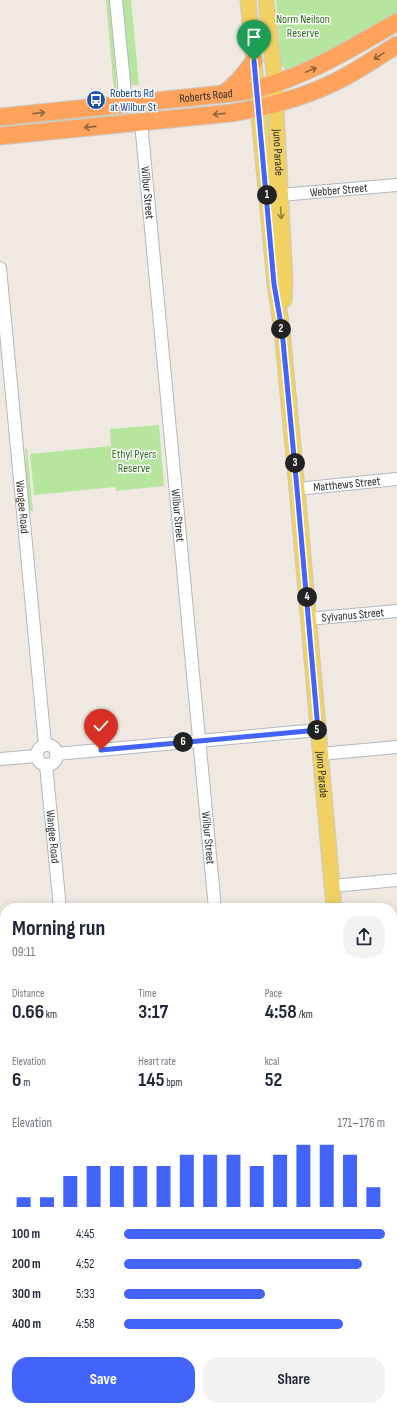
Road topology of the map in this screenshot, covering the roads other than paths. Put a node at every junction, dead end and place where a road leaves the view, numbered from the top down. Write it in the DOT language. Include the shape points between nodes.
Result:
graph roads {
  1 [pos="116,0"];
  2 [pos="248,0"];
  3 [pos="266,0"];
  4 [pos="397,22"];
  5 [pos="397,45"];
  6 [pos="254,61"];
  7 [pos="274,84"];
  8 [pos="256,89"];
  9 [pos="223,94"];
  10 [pos="126,104"];
  11 [pos="275,104"];
  12 [pos="258,108"];
  13 [pos="0,117"];
  14 [pos="141,122"];
  15 [pos="0,136"];
  16 [pos="397,185"];
  17 [pos="280,195"];
  18 [pos="0,268"];
  19 [pos="282,330"];
  20 [pos="397,479"];
  21 [pos="297,489"];
  22 [pos="397,611"];
  23 [pos="308,619"];
  24 [pos="318,730"];
  25 [pos="200,740"];
  26 [pos="45,745"];
  27 [pos="397,747"];
  28 [pos="56,754"];
  29 [pos="320,754"];
  30 [pos="37,756"];
  31 [pos="0,759"];
  32 [pos="46,765"];
  33 [pos="397,880"];
  34 [pos="332,886"];
  35 [pos="60,903"];
  36 [pos="215,903"];
  37 [pos="334,903"];
  1 -- 10 [label="street"];
  2 -- 6 [label="main road, Juno Parade"];
  3 -- 7 [label="main road, Juno Parade"];
  7 -- 4 [label="highway, Roberts Road, one-way" via="318,66"];
  5 -- 11 [label="highway, Roberts Road, one-way" via="338,81 304,96"];
  6 -- 8 [label="main road, Juno Parade"];
  6 -- 9 [label="highway" via="235,85"];
  7 -- 8 [label="highway, Roberts Road"];
  7 -- 11 [label="main road, Juno Parade"];
  8 -- 9 [label="highway, Roberts Road"];
  8 -- 12 [label="main road, Juno Parade"];
  9 -- 10 [label="highway, Roberts Road"];
  13 -- 10 [label="highway, Roberts Road, one-way"];
  11 -- 12 [label="highway, Roberts Road"];
  11 -- 17 [label="main road, Juno Parade"];
  12 -- 14 [label="highway, Roberts Road, one-way"];
  12 -- 19 [label="main road, Juno Parade" via="274,284"];
  14 -- 15 [label="highway, Roberts Road, one-way"];
  14 -- 25 [label="street, Wilbur Street"];
  16 -- 17 [label="street, Webber Street"];
  17 -- 19 [label="main road, Juno Parade, one-way" via="285,282"];
  18 -- 26 [label="street, Wangee Road"];
  19 -- 21 [label="main road, Juno Parade"];
  20 -- 21 [label="street, Matthews Street"];
  21 -- 23 [label="main road, Juno Parade"];
  22 -- 23 [label="street, Sylvanus Street"];
  23 -- 24 [label="main road, Juno Parade"];
  24 -- 25 [label="street"];
  24 -- 29 [label="main road, Juno Parade"];
  25 -- 28 [label="street"];
  25 -- 36 [label="street, Wilbur Street"];
  26 -- 28 [label="street" via="54,748"];
  26 -- 30 [label="street" via="40,748"];
  27 -- 29 [label="street"];
  28 -- 32 [label="street" via="53,763"];
  29 -- 34 [label="main road, Juno Parade"];
  30 -- 31 [label="street"];
  30 -- 32 [label="street" via="41,763"];
  32 -- 35 [label="street, Wangee Road"];
  33 -- 34 [label="street"];
  34 -- 37 [label="main road, Juno Parade"];
}
